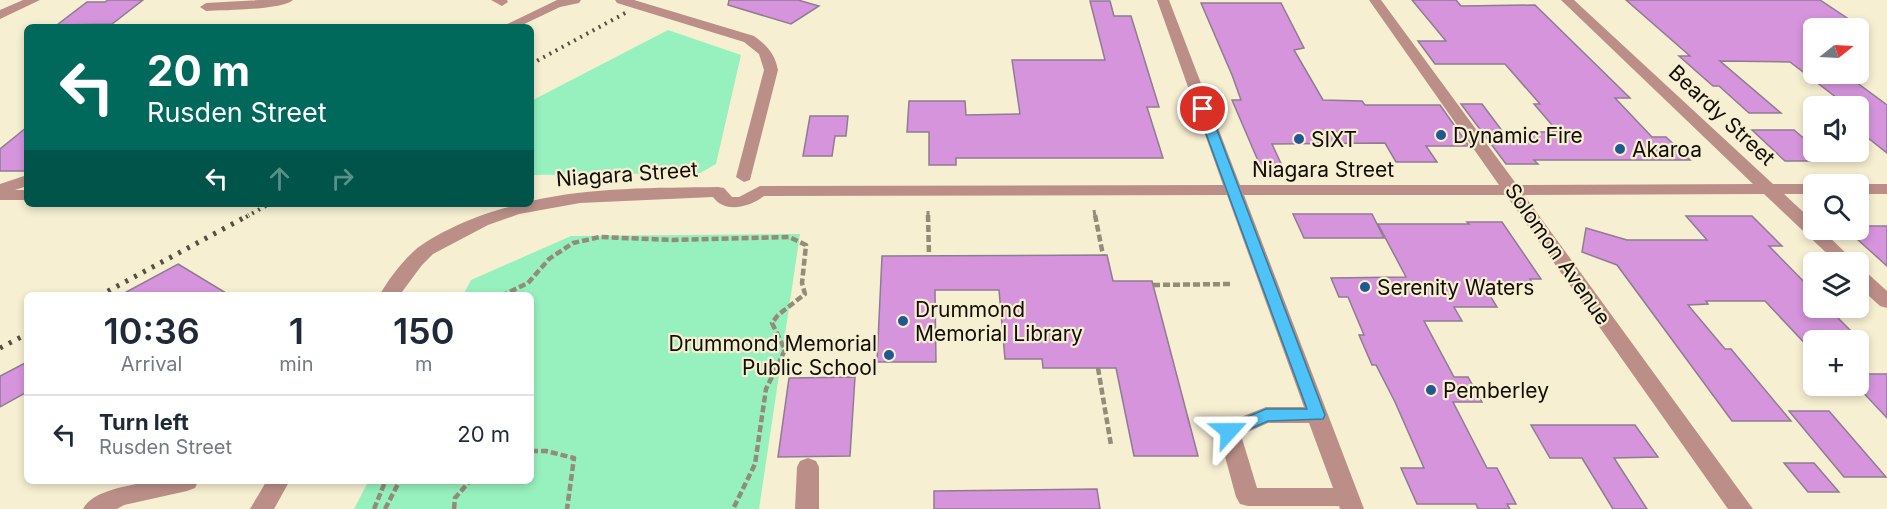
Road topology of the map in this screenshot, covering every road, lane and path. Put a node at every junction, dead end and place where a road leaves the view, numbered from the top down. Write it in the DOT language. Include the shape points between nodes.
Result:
graph roads {
  1 [pos="34,0"];
  2 [pos="213,0"];
  3 [pos="287,0"];
  4 [pos="575,0"];
  5 [pos="621,0"];
  6 [pos="1163,0"];
  7 [pos="1375,0"];
  8 [pos="1568,0"];
  9 [pos="0,15"];
  10 [pos="514,24"];
  11 [pos="744,177"];
  12 [pos="24,181"];
  13 [pos="1769,189"];
  14 [pos="1803,189"];
  15 [pos="1869,189"];
  16 [pos="1887,189"];
  17 [pos="0,190"];
  18 [pos="1512,190"];
  19 [pos="760,191"];
  20 [pos="718,192"];
  21 [pos="1234,192"];
  22 [pos="0,195"];
  23 [pos="24,195"];
  24 [pos="534,204"];
  25 [pos="522,207"];
  26 [pos="1094,210"];
  27 [pos="928,211"];
  28 [pos="1835,252"];
  29 [pos="1103,255"];
  30 [pos="929,256"];
  31 [pos="1231,284"];
  32 [pos="1153,285"];
  33 [pos="1869,285"];
  34 [pos="391,292"];
  35 [pos="509,292"];
  36 [pos="1887,302"];
  37 [pos="1098,368"];
  38 [pos="1317,415"];
  39 [pos="1112,445"];
  40 [pos="534,451"];
  41 [pos="808,467"];
  42 [pos="177,484"];
  43 [pos="277,484"];
  44 [pos="384,484"];
  45 [pos="398,484"];
  46 [pos="467,484"];
  47 [pos="1350,503"];
  48 [pos="95,509"];
  49 [pos="262,509"];
  50 [pos="374,509"];
  51 [pos="385,509"];
  52 [pos="454,509"];
  53 [pos="567,509"];
  54 [pos="733,509"];
  55 [pos="807,509"];
  56 [pos="1741,509"];
  1 -- 9 [label="street"];
  2 -- 3 [label="street" via="206,7"];
  4 -- 10 [label="street" via="556,4"];
  5 -- 11 [label="street" via="749,39 769,56 771,70"];
  6 -- 21 [label="street"];
  7 -- 18 [label="street, Solomon Avenue"];
  8 -- 13 [label="street, Beardy Street"];
  11 -- 19 [label="street" via="756,180"];
  11 -- 20 [label="street, Niagara Street" via="726,181"];
  12 -- 17 [label="street"];
  13 -- 14 [label="street, Niagara Street"];
  13 -- 18 [label="street, Niagara Street"];
  13 -- 28 [label="street, Beardy Street"];
  15 -- 16 [label="street"];
  18 -- 21 [label="street, Niagara Street"];
  18 -- 56 [label="street, Solomon Avenue"];
  19 -- 20 [label="street, Niagara Street" via="749,200 732,202"];
  19 -- 21 [label="street, Niagara Street"];
  20 -- 24 [label="street, Niagara Street" via="593,197"];
  21 -- 38 [label="street"];
  22 -- 23 [label="street"];
  25 -- 34 [label="street, Niagara Street" via="470,226 421,255"];
  26 -- 29 [label="path"];
  27 -- 30 [label="path"];
  31 -- 32 [label="path"];
  33 -- 36 [label="street"];
  35 -- 54 [label="path" via="528,283 549,259 573,243 600,237 789,237 806,244 802,283 805,294 772,323 784,350 766,389 755,464"];
  37 -- 39 [label="path"];
  38 -- 47 [label="street"];
  38 -- 47 [label="street" via="1266,415 1229,431 1248,497"];
  40 -- 53 [label="path" via="574,458"];
  41 -- 55 [label="street"];
  42 -- 48 [label="street" via="119,497"];
  43 -- 49 [label="street"];
  44 -- 50 [label="path"];
  45 -- 51 [label="path"];
  46 -- 52 [label="path" via="455,498"];
}
